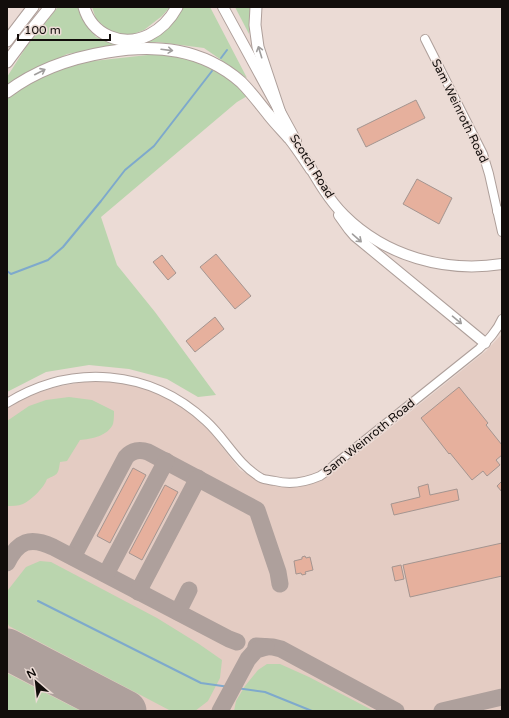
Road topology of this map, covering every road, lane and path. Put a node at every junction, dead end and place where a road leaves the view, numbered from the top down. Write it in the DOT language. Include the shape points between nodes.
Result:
graph roads {
  1 [pos="33,7"];
  2 [pos="50,7"];
  3 [pos="84,7"];
  4 [pos="177,7"];
  5 [pos="224,7"];
  6 [pos="256,7"];
  7 [pos="425,39"];
  8 [pos="7,41"];
  9 [pos="7,62"];
  10 [pos="7,92"];
  11 [pos="281,116"];
  12 [pos="311,169"];
  13 [pos="327,194"];
  14 [pos="500,212"];
  15 [pos="502,232"];
  16 [pos="502,264"];
  17 [pos="502,319"];
  18 [pos="485,343"];
  19 [pos="7,403"];
  1 -- 8 [label="highway"];
  2 -- 9 [label="highway"];
  3 -- 4 [label="highway" via="89,20 99,31 118,40 128,40 141,38 155,31"];
  5 -- 11 [label="main road, Scotch Road"];
  11 -- 6 [label="highway, one-way" via="258,47"];
  7 -- 14 [label="street, Sam Weinroth Road" via="483,154"];
  10 -- 12 [label="highway, one-way" via="54,66 90,55 144,48 166,49 193,55 214,64 241,83 290,140"];
  11 -- 12 [label="main road, Scotch Road"];
  12 -- 13 [label="main road, Scotch Road"];
  13 -- 16 [label="main road, Scotch Road" via="344,215 360,228 385,245 416,259 446,265 477,267"];
  13 -- 18 [label="main road, one-way" via="355,236"];
  14 -- 15 [label="street, Sam Weinroth Road"];
  17 -- 18 [label="street, Sam Weinroth Road"];
  18 -- 19 [label="street, Sam Weinroth Road" via="321,475 286,484 262,478 245,467 213,428 195,411 167,393 139,382 106,377 61,380 24,393"];
}
